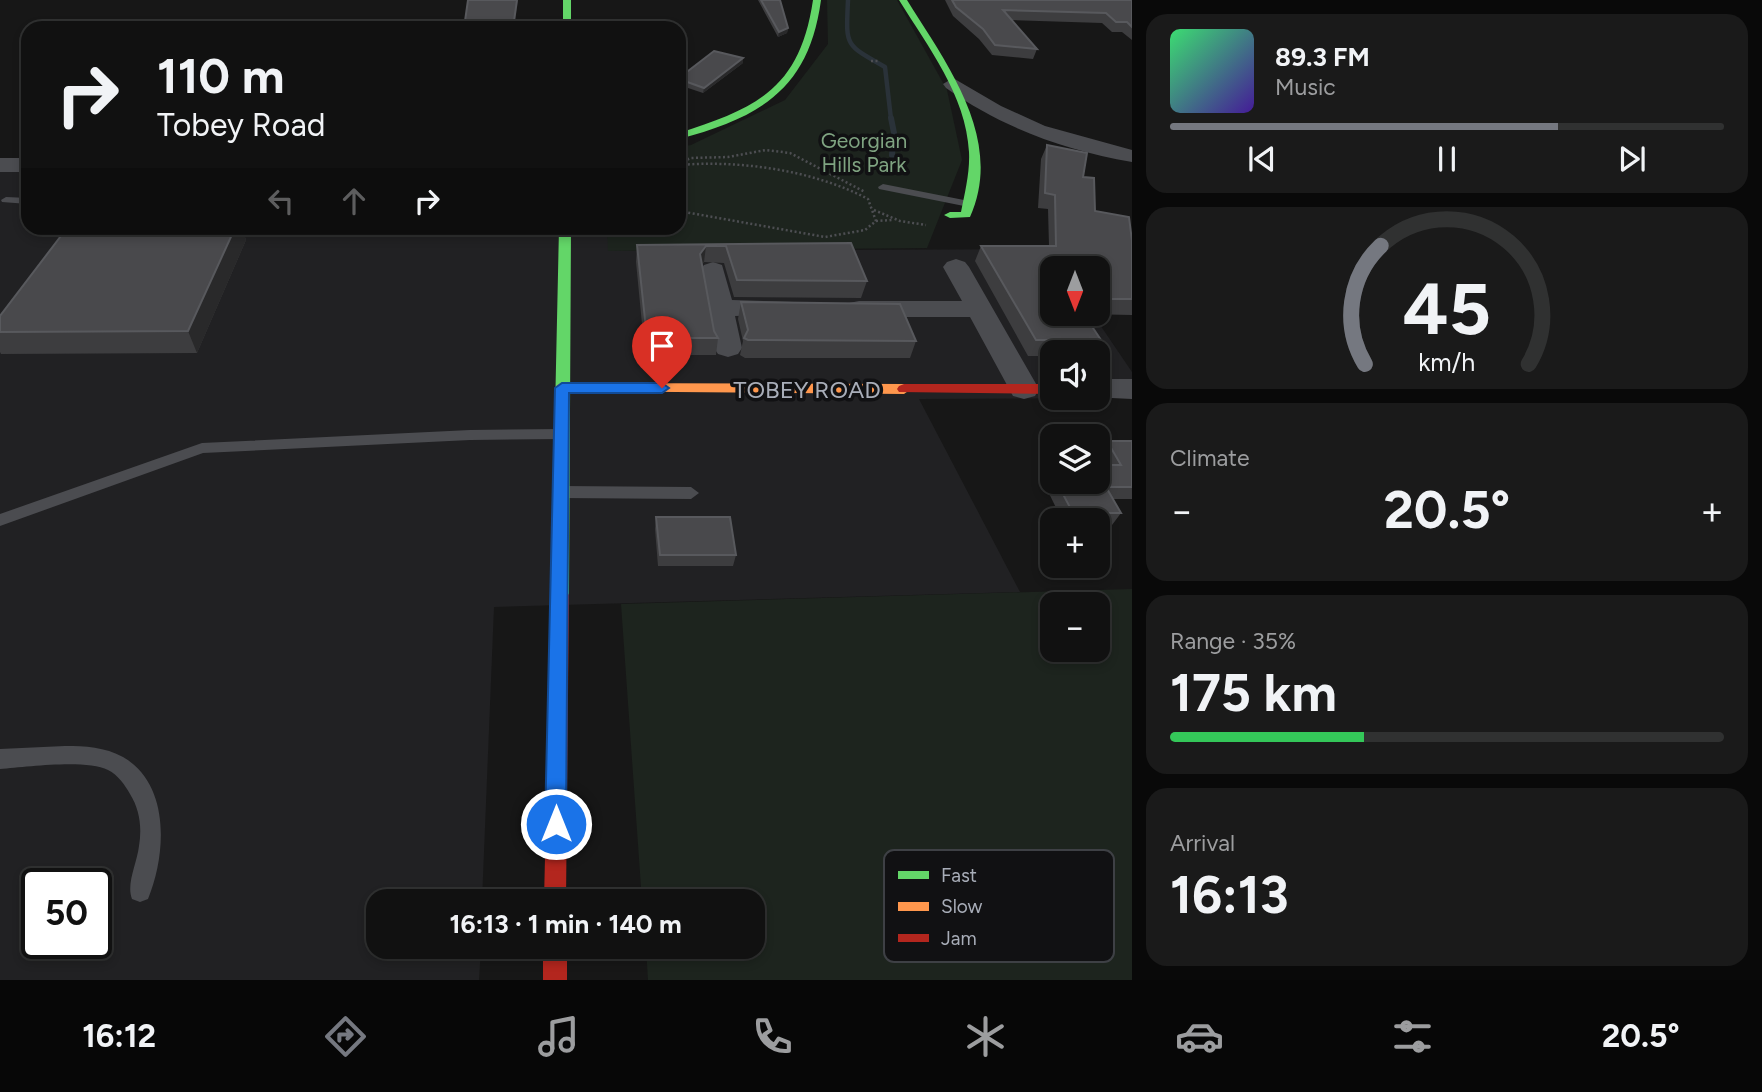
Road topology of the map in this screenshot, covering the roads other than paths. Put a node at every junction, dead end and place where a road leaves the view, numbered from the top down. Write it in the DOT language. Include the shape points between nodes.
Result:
graph roads {
  1 [pos="566,0"];
  2 [pos="817,0"];
  3 [pos="903,0"];
  4 [pos="567,21"];
  5 [pos="953,84"];
  6 [pos="686,133"];
  7 [pos="1132,156"];
  8 [pos="0,165"];
  9 [pos="21,165"];
  10 [pos="883,187"];
  11 [pos="6,201"];
  12 [pos="21,201"];
  13 [pos="969,204"];
  14 [pos="950,215"];
  15 [pos="565,235"];
  16 [pos="956,267"];
  17 [pos="713,270"];
  18 [pos="720,308"];
  19 [pos="979,309"];
  20 [pos="728,348"];
  21 [pos="562,388"];
  22 [pos="1038,389"];
  23 [pos="1110,389"];
  24 [pos="1132,389"];
  25 [pos="562,434"];
  26 [pos="561,492"];
  27 [pos="691,493"];
  28 [pos="0,520"];
  29 [pos="0,759"];
  30 [pos="555,889"];
  31 [pos="141,891"];
  32 [pos="555,959"];
  33 [pos="555,980"];
  1 -- 4 [label="street"];
  2 -- 6 [label="street" via="809,50 786,79 739,113"];
  3 -- 5 [label="street"];
  5 -- 7 [label="street" via="1023,126 1064,141"];
  5 -- 13 [label="street" via="973,129 974,183"];
  8 -- 9 [label="street"];
  10 -- 13 [label="lane"];
  11 -- 12 [label="lane"];
  13 -- 14 [label="street" via="966,215"];
  15 -- 21 [label="street"];
  16 -- 19 [label="street"];
  17 -- 18 [label="street"];
  18 -- 19 [label="street"];
  18 -- 20 [label="street"];
  19 -- 22 [label="street"];
  21 -- 22 [label="street, TOBEY ROAD"];
  21 -- 25 [label="street"];
  23 -- 24 [label="street"];
  25 -- 26 [label="street"];
  25 -- 28 [label="lane" via="202,447"];
  26 -- 27 [label="lane"];
  26 -- 30 [label="street"];
  29 -- 31 [label="lane" via="84,757 121,768 135,782 151,827"];
  32 -- 33 [label="street"];
}
